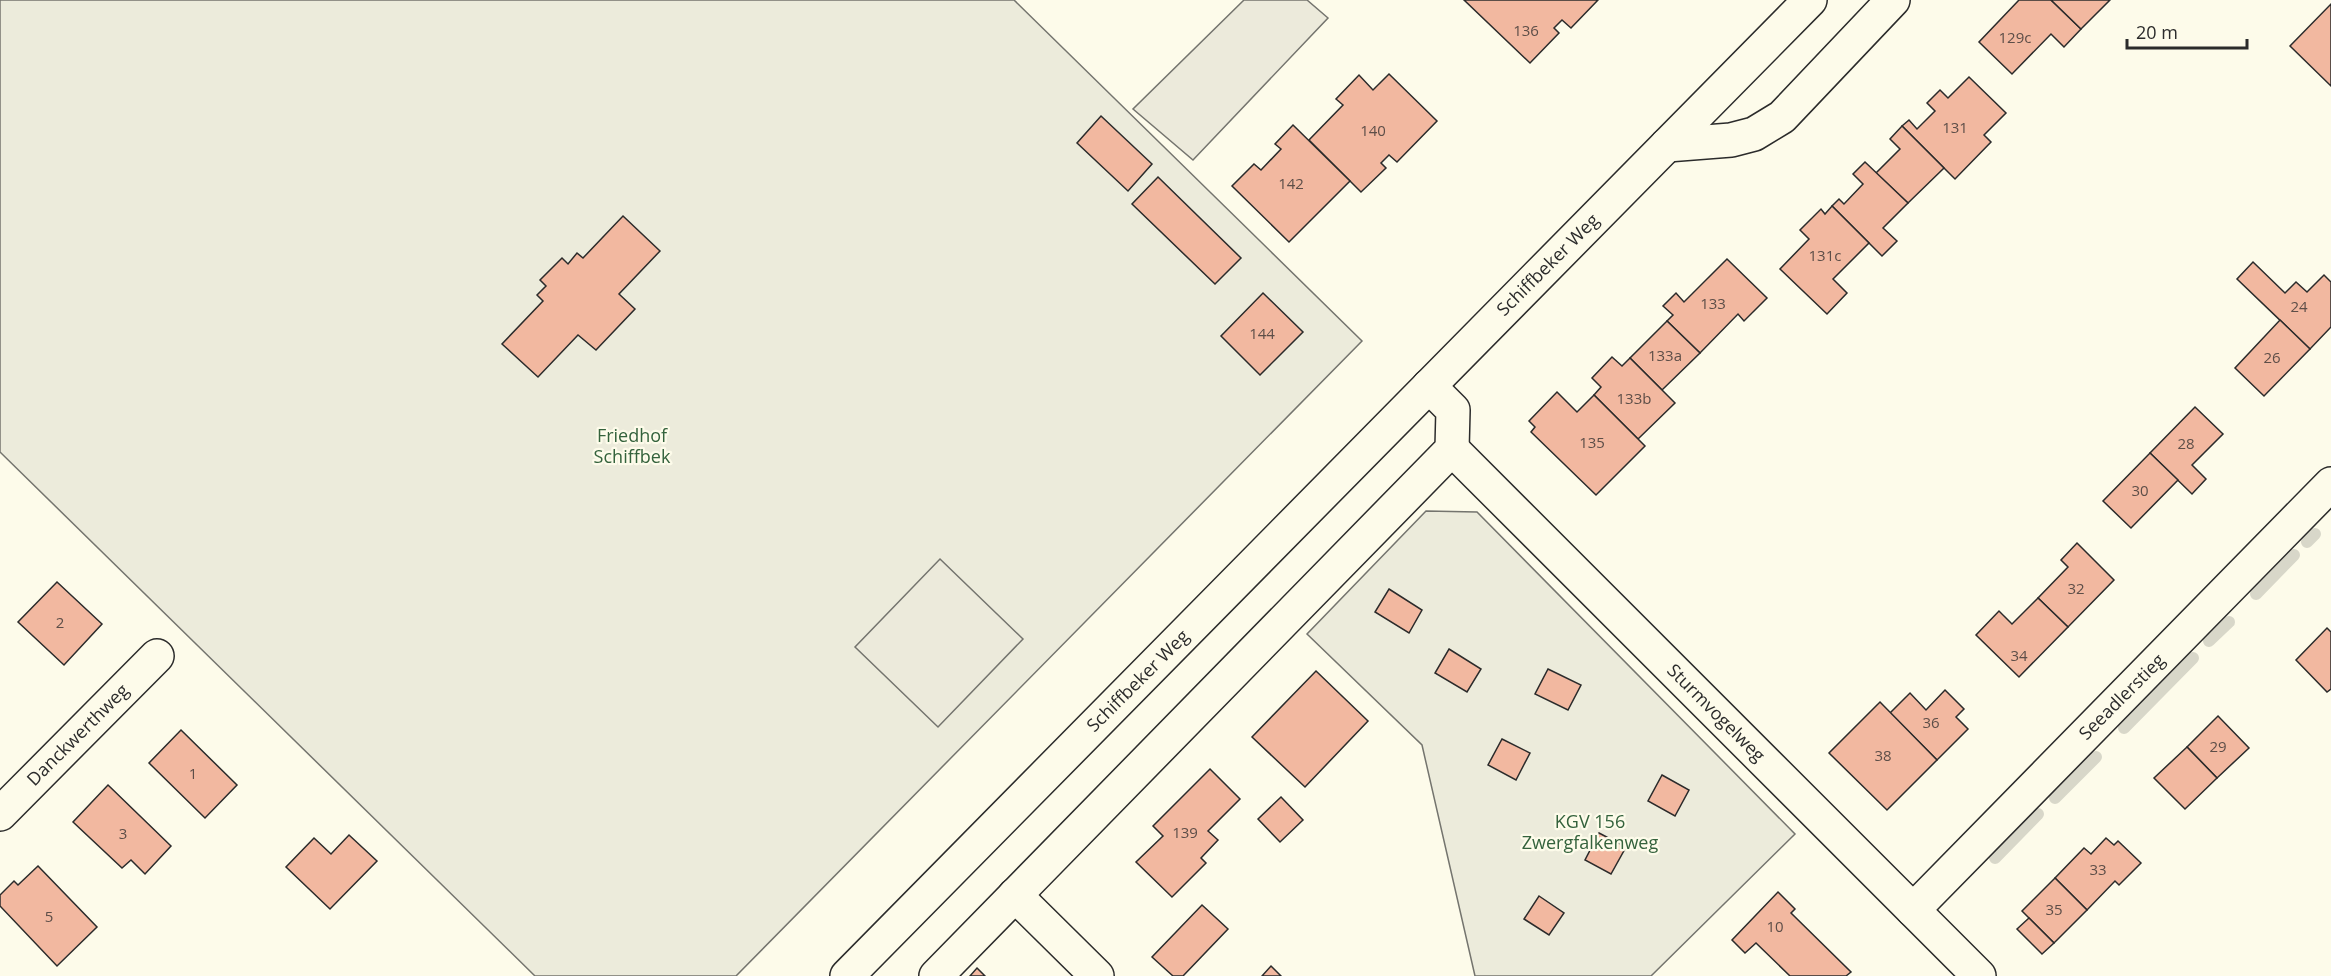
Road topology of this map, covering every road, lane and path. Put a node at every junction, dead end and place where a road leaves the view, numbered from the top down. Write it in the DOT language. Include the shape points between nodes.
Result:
graph roads {
  1 [pos="1810,0"];
  2 [pos="1893,0"];
  3 [pos="1666,145"];
  4 [pos="1429,386"];
  5 [pos="1452,449"];
  6 [pos="2331,484"];
  7 [pos="157,656"];
  8 [pos="0,814"];
  9 [pos="1016,895"];
  10 [pos="1913,910"];
  11 [pos="847,976"];
  12 [pos="936,976"];
  13 [pos="1097,976"];
  14 [pos="1979,976"];
  1 -- 3 [label="street, Schiffbeker Weg"];
  2 -- 3 [label="street" via="1782,117 1754,134 1731,140"];
  3 -- 4 [label="street, Schiffbeker Weg"];
  4 -- 5 [label="street" via="1453,411"];
  4 -- 11 [label="street, Schiffbeker Weg"];
  5 -- 9 [label="street"];
  5 -- 10 [label="street, Sturmvogelweg"];
  6 -- 10 [label="street, Seeadlerstieg"];
  7 -- 8 [label="street, Danckwerthweg"];
  9 -- 12 [label="street"];
  9 -- 13 [label="street"];
  10 -- 14 [label="street, Sturmvogelweg"];
}
